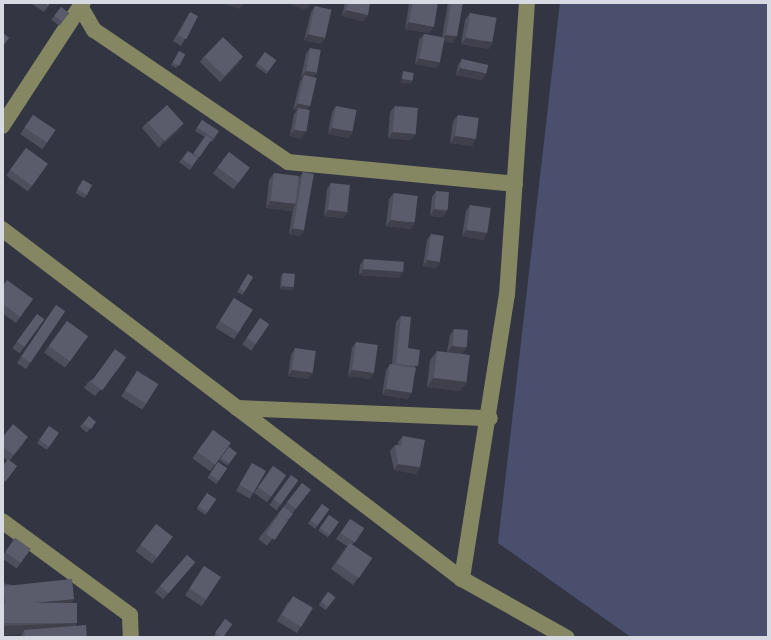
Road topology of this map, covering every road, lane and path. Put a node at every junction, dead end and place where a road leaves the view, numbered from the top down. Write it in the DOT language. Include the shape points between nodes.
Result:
graph roads {
  1 [pos="525,2"];
  2 [pos="82,4"];
  3 [pos="2,126"];
  4 [pos="515,184"];
  5 [pos="2,229"];
  6 [pos="237,408"];
  7 [pos="490,418"];
  8 [pos="2,521"];
  9 [pos="462,579"];
  10 [pos="131,638"];
  11 [pos="567,638"];
  1 -- 4 [label="street"];
  2 -- 3 [label="street"];
  2 -- 4 [label="street" via="94,30 288,162"];
  4 -- 7 [label="street" via="507,294"];
  5 -- 6 [label="street"];
  6 -- 7 [label="street"];
  6 -- 9 [label="street"];
  7 -- 9 [label="street"];
  8 -- 10 [label="street" via="130,615"];
  9 -- 11 [label="street"];
}
